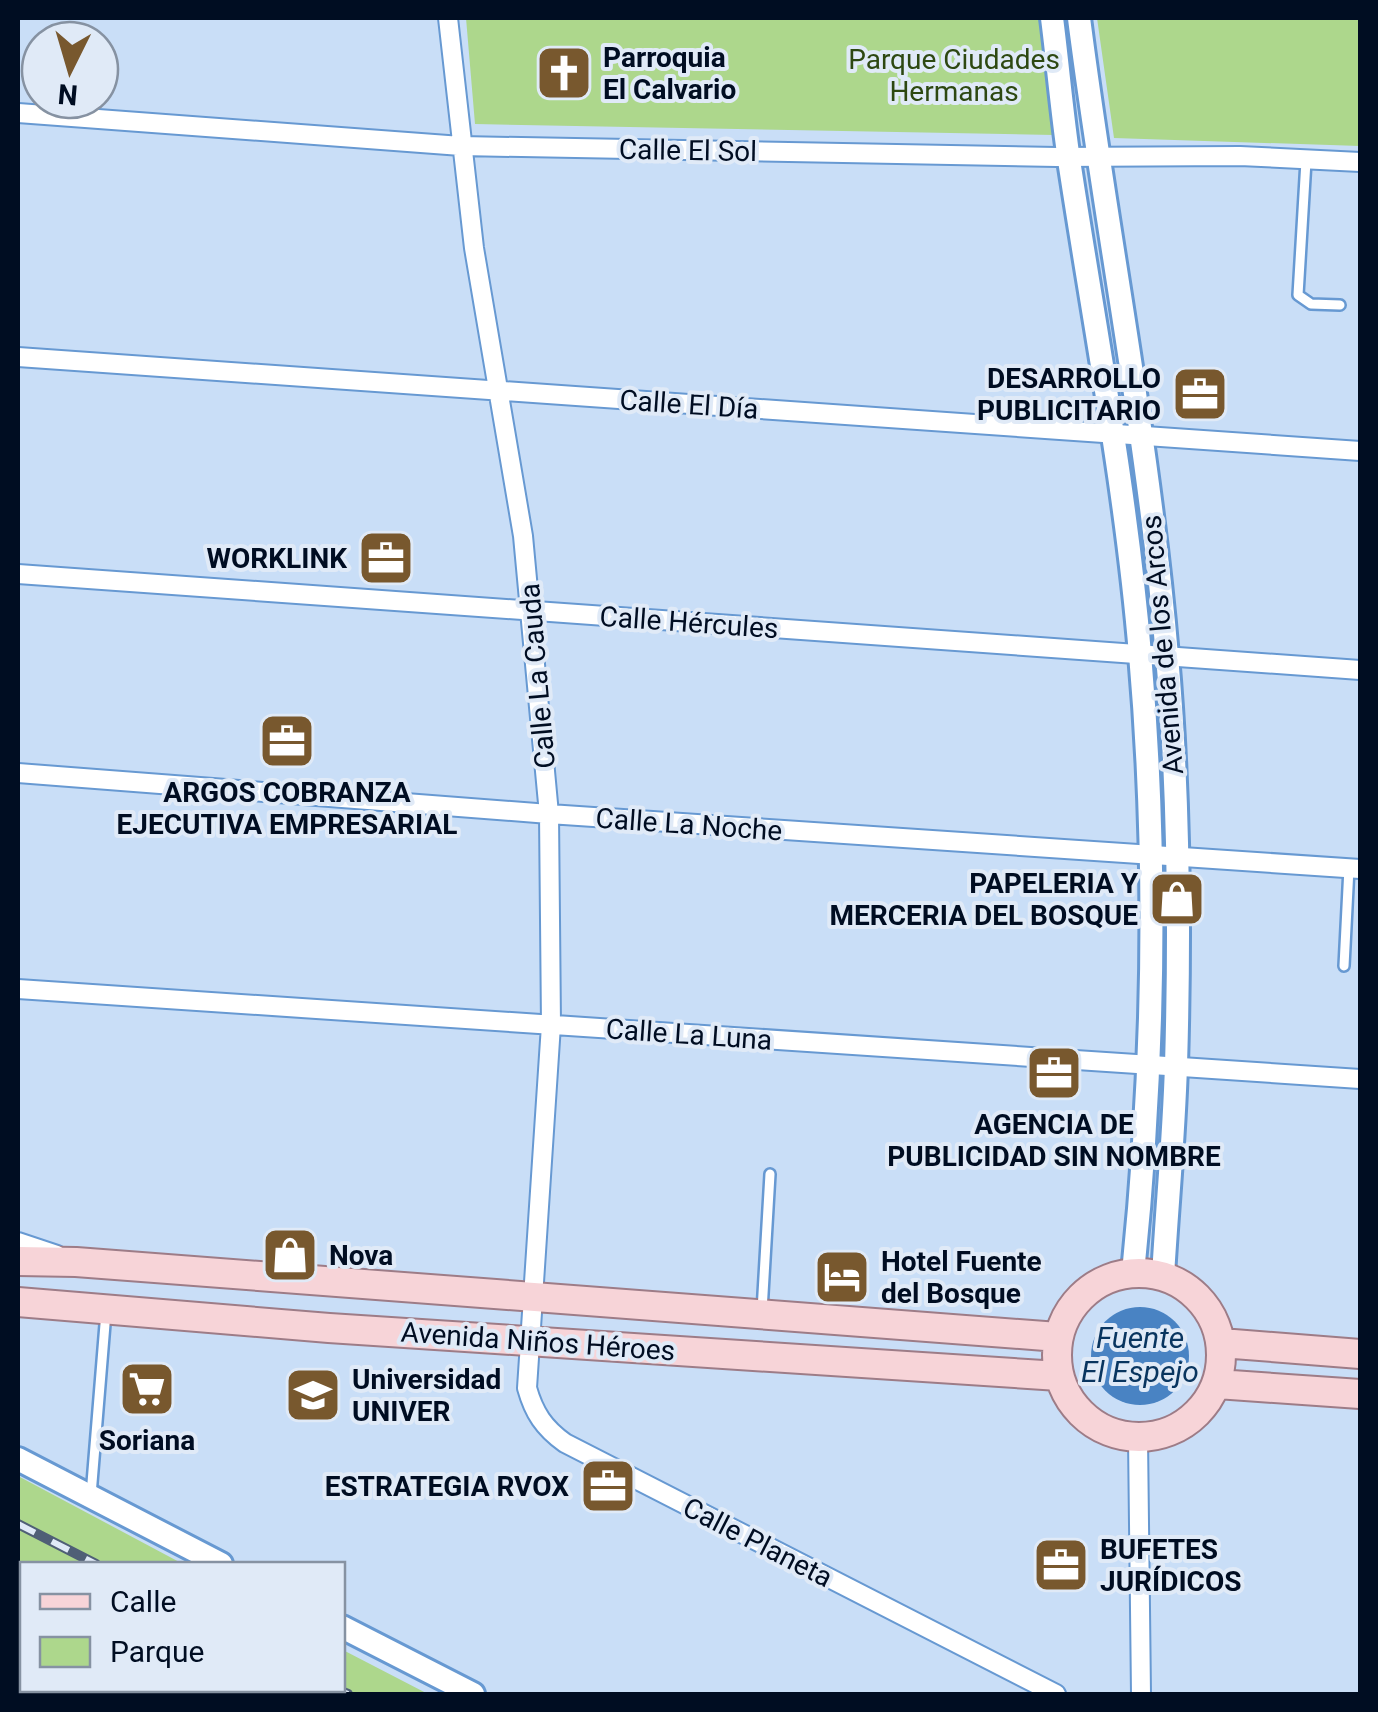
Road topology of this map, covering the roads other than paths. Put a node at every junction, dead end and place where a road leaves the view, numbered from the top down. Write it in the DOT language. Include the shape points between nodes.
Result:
graph roads {
  1 [pos="448,18"];
  2 [pos="1052,18"];
  3 [pos="1080,18"];
  4 [pos="18,113"];
  5 [pos="461,146"];
  6 [pos="1097,156"];
  7 [pos="1068,157"];
  8 [pos="1307,158"];
  9 [pos="1360,162"];
  10 [pos="1340,305"];
  11 [pos="18,357"];
  12 [pos="498,391"];
  13 [pos="1114,434"];
  14 [pos="1143,436"];
  15 [pos="1360,451"];
  16 [pos="18,574"];
  17 [pos="532,610"];
  18 [pos="1140,654"];
  19 [pos="1167,656"];
  20 [pos="1360,670"];
  21 [pos="18,772"];
  22 [pos="549,814"];
  23 [pos="1151,855"];
  24 [pos="1178,856"];
  25 [pos="1355,868"];
  26 [pos="1344,966"];
  27 [pos="18,989"];
  28 [pos="551,1025"];
  29 [pos="1148,1065"];
  30 [pos="1176,1066"];
  31 [pos="1360,1079"];
  32 [pos="770,1174"];
  33 [pos="18,1242"];
  34 [pos="18,1261"];
  35 [pos="76,1262"];
  36 [pos="1134,1273"];
  37 [pos="1163,1276"];
  38 [pos="533,1298"];
  39 [pos="18,1305"];
  40 [pos="107,1309"];
  41 [pos="762,1315"];
  42 [pos="1058,1337"];
  43 [pos="530,1339"];
  44 [pos="1221,1343"];
  45 [pos="1360,1354"];
  46 [pos="1058,1376"];
  47 [pos="1216,1384"];
  48 [pos="1360,1394"];
  49 [pos="1138,1438"];
  50 [pos="18,1460"];
  51 [pos="91,1497"];
  52 [pos="217,1562"];
  53 [pos="345,1629"];
  54 [pos="473,1694"];
  55 [pos="1056,1694"];
  56 [pos="1141,1694"];
  1 -- 5 [label="street, Calle La Cauda"];
  2 -- 7 [label="street, Avenida de los Arcos"];
  3 -- 6 [label="street, Avenida de los Arcos"];
  4 -- 5 [label="street, Calle El Sol"];
  5 -- 7 [label="street, Calle El Sol"];
  5 -- 12 [label="street, Calle La Cauda"];
  6 -- 7 [label="street, Calle El Sol"];
  6 -- 8 [label="street, Calle El Sol"];
  6 -- 14 [label="street, Avenida de los Arcos"];
  7 -- 13 [label="street, Avenida de los Arcos"];
  8 -- 9 [label="street, Calle El Sol"];
  8 -- 10 [label="lane" via="1298,295 1311,304"];
  11 -- 12 [label="street, Calle El Día"];
  12 -- 13 [label="street, Calle El Día"];
  12 -- 17 [label="street, Calle La Cauda"];
  13 -- 14 [label="street, Calle El Día"];
  13 -- 18 [label="street, Avenida de los Arcos"];
  14 -- 15 [label="street, Calle El Día"];
  14 -- 19 [label="street, Avenida de los Arcos"];
  16 -- 17 [label="street, Calle Hércules"];
  17 -- 18 [label="street, Calle Hércules"];
  17 -- 22 [label="street, Calle La Cauda"];
  18 -- 19 [label="street, Calle Hércules"];
  18 -- 23 [label="street, Avenida de los Arcos"];
  19 -- 20 [label="street, Calle Hércules"];
  19 -- 24 [label="street, Avenida de los Arcos"];
  21 -- 22 [label="street, Calle La Noche"];
  22 -- 23 [label="street, Calle La Noche"];
  22 -- 28 [label="street, Calle La Cauda"];
  23 -- 24 [label="street, Calle La Noche"];
  23 -- 29 [label="street, Avenida de los Arcos"];
  24 -- 25 [label="street, Calle La Noche"];
  24 -- 30 [label="street, Avenida de los Arcos"];
  25 -- 26 [label="lane"];
  27 -- 28 [label="street, Calle La Luna"];
  28 -- 29 [label="street, Calle La Luna"];
  28 -- 38 [label="street, Calle La Cauda"];
  29 -- 30 [label="street, Calle La Luna"];
  29 -- 36 [label="street, Avenida de los Arcos"];
  30 -- 31 [label="street, Calle La Luna"];
  30 -- 37 [label="street, Avenida de los Arcos"];
  32 -- 41 [label="lane"];
  33 -- 35 [label="street, Avenida Niños Héroes"];
  34 -- 35 [label="main road, Avenida Niños Héroes"];
  35 -- 38 [label="main road, Avenida Niños Héroes"];
  36 -- 37 [label="main road"];
  36 -- 42 [label="main road" via="1089,1289 1072,1306"];
  37 -- 44 [label="main road" via="1207,1309"];
  38 -- 41 [label="main road, Avenida Niños Héroes"];
  38 -- 43 [label="street, Calle La Cauda"];
  39 -- 40 [label="main road, Avenida Niños Héroes"];
  40 -- 43 [label="main road, Avenida Niños Héroes"];
  40 -- 51 [label="lane"];
  41 -- 42 [label="main road, Avenida Niños Héroes"];
  42 -- 46 [label="main road"];
  43 -- 46 [label="main road, Avenida Niños Héroes"];
  43 -- 55 [label="street, Calle Planeta" via="532,1406 564,1443"];
  44 -- 45 [label="main road"];
  44 -- 47 [label="main road"];
  46 -- 49 [label="main road" via="1080,1413 1117,1435"];
  47 -- 48 [label="main road"];
  47 -- 49 [label="main road" via="1181,1426"];
  49 -- 56 [label="street"];
  50 -- 51 [label="street"];
  51 -- 52 [label="street"];
  53 -- 54 [label="street"];
}
